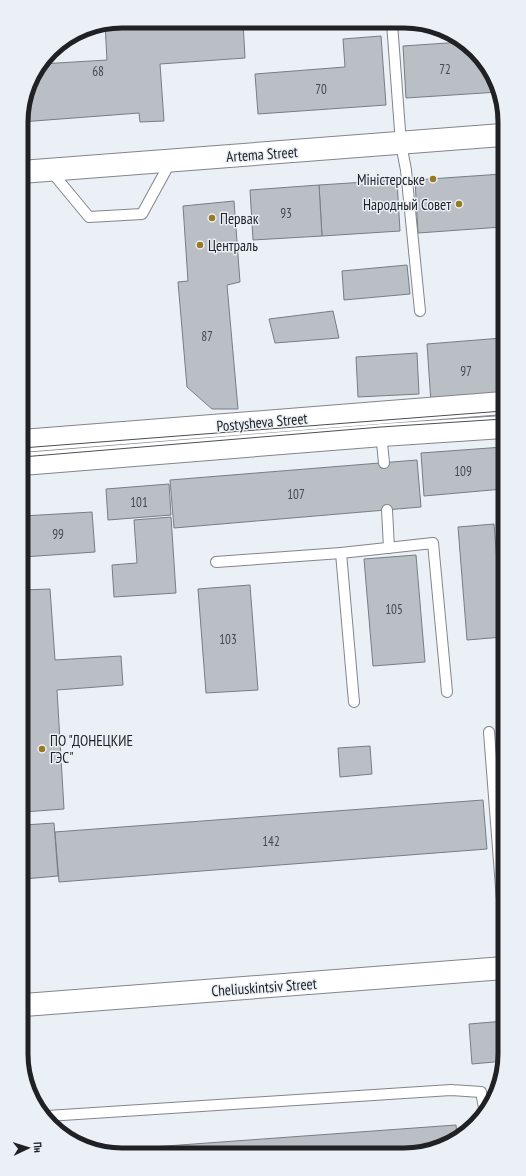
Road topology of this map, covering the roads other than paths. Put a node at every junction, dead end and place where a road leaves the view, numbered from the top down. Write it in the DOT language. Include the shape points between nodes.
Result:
graph roads {
  1 [pos="392,28"];
  2 [pos="498,135"];
  3 [pos="401,144"];
  4 [pos="171,161"];
  5 [pos="50,170"];
  6 [pos="28,172"];
  7 [pos="420,311"];
  8 [pos="498,403"];
  9 [pos="379,413"];
  10 [pos="498,427"];
  11 [pos="382,435"];
  12 [pos="28,441"];
  13 [pos="384,463"];
  14 [pos="28,464"];
  15 [pos="386,510"];
  16 [pos="389,548"];
  17 [pos="341,553"];
  18 [pos="216,562"];
  19 [pos="446,692"];
  20 [pos="354,702"];
  21 [pos="489,732"];
  22 [pos="498,848"];
  23 [pos="498,968"];
  24 [pos="28,1005"];
  25 [pos="484,1103"];
  26 [pos="52,1116"];
  1 -- 3 [label="lane"];
  2 -- 3 [label="street, Artema Street"];
  3 -- 4 [label="street, Artema Street"];
  3 -- 7 [label="lane" via="406,170"];
  4 -- 5 [label="street, Artema Street"];
  4 -- 5 [label="lane" via="142,214 89,217"];
  5 -- 6 [label="street, Artema Street"];
  8 -- 9 [label="street, Postysheva Street"];
  9 -- 11 [label="lane"];
  9 -- 12 [label="street, Postysheva Street"];
  10 -- 11 [label="street, Postysheva Street"];
  11 -- 13 [label="lane"];
  11 -- 14 [label="street, Postysheva Street"];
  15 -- 16 [label="lane"];
  16 -- 17 [label="lane"];
  16 -- 19 [label="lane" via="433,544"];
  17 -- 18 [label="lane"];
  17 -- 20 [label="lane"];
  21 -- 22 [label="lane"];
  23 -- 24 [label="street, Cheliuskintsiv Street"];
  25 -- 26 [label="lane" via="482,1092 451,1090"];
}
